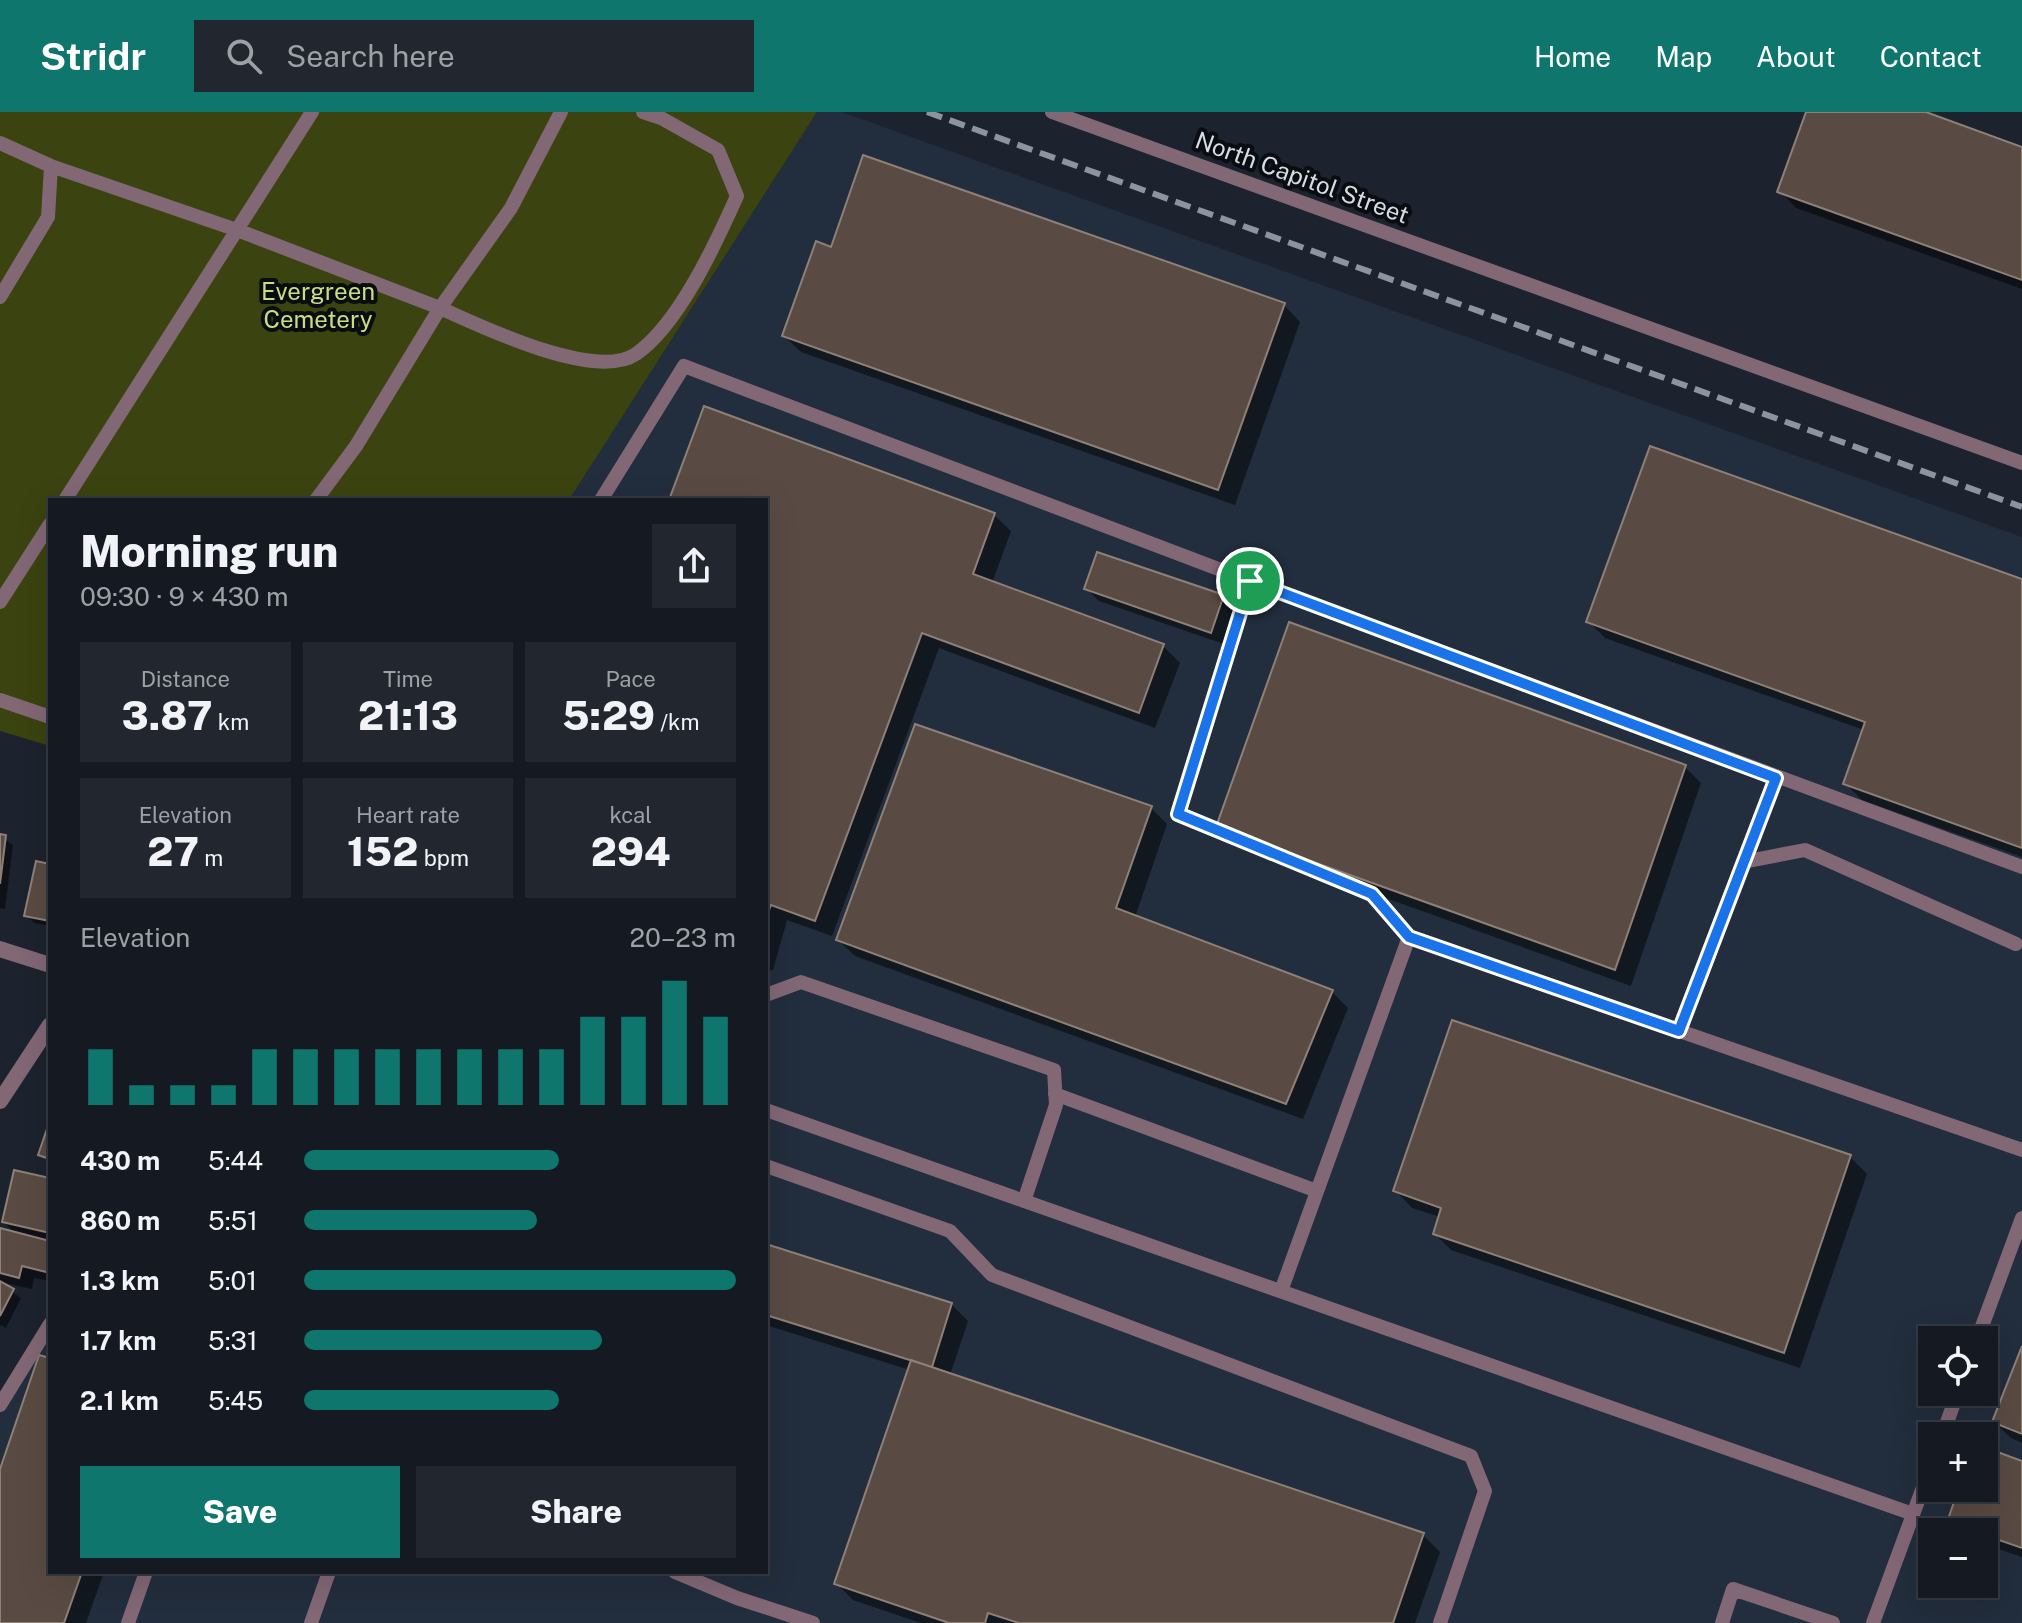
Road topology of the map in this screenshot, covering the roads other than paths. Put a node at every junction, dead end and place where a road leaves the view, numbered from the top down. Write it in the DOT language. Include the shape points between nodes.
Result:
graph roads {
  1 [pos="312,112"];
  2 [pos="561,112"];
  3 [pos="643,112"];
  4 [pos="1052,112"];
  5 [pos="0,143"];
  6 [pos="51,166"];
  7 [pos="237,230"];
  8 [pos="0,297"];
  9 [pos="440,308"];
  10 [pos="2022,463"];
  11 [pos="66,498"];
  12 [pos="317,498"];
  13 [pos="602,498"];
  14 [pos="48,527"];
  15 [pos="1250,581"];
  16 [pos="0,602"];
  17 [pos="0,700"];
  18 [pos="48,716"];
  19 [pos="1776,778"];
  20 [pos="1743,862"];
  21 [pos="2022,867"];
  22 [pos="1409,937"];
  23 [pos="2016,944"];
  24 [pos="0,949"];
  25 [pos="48,964"];
  26 [pos="768,994"];
  27 [pos="48,1028"];
  28 [pos="1679,1031"];
  29 [pos="1055,1094"];
  30 [pos="0,1101"];
  31 [pos="768,1111"];
  32 [pos="2022,1150"];
  33 [pos="768,1167"];
  34 [pos="1317,1191"];
  35 [pos="1024,1201"];
  36 [pos="2022,1218"];
  37 [pos="1281,1291"];
  38 [pos="1982,1326"];
  39 [pos="48,1327"];
  40 [pos="0,1405"];
  41 [pos="1918,1501"];
  42 [pos="1913,1514"];
  43 [pos="145,1574"];
  44 [pos="328,1574"];
  45 [pos="680,1574"];
  46 [pos="796,1620"];
  47 [pos="128,1623"];
  48 [pos="311,1623"];
  49 [pos="813,1623"];
  50 [pos="1440,1623"];
  51 [pos="1722,1623"];
  52 [pos="1833,1623"];
  53 [pos="1873,1623"];
  1 -- 7 [label="lane"];
  2 -- 9 [label="lane" via="511,208"];
  3 -- 9 [label="lane" via="718,150 737,196 706,263 660,330 634,356 602,363 541,349"];
  4 -- 10 [label="lane, North Capitol Street"];
  5 -- 6 [label="lane"];
  6 -- 7 [label="lane"];
  6 -- 8 [label="lane" via="48,217"];
  7 -- 9 [label="lane"];
  7 -- 11 [label="lane"];
  9 -- 12 [label="lane" via="356,446"];
  13 -- 15 [label="lane" via="684,366"];
  14 -- 16 [label="lane"];
  15 -- 19 [label="lane"];
  15 -- 22 [label="lane" via="1178,814 1372,894"];
  17 -- 18 [label="lane"];
  19 -- 20 [label="lane"];
  19 -- 21 [label="lane"];
  20 -- 23 [label="lane" via="1805,850"];
  20 -- 28 [label="lane"];
  22 -- 28 [label="lane"];
  22 -- 34 [label="lane"];
  24 -- 25 [label="street"];
  26 -- 29 [label="lane" via="801,982 1054,1070"];
  27 -- 30 [label="street"];
  28 -- 32 [label="lane"];
  29 -- 34 [label="lane"];
  29 -- 35 [label="lane" via="1056,1105"];
  31 -- 35 [label="lane"];
  33 -- 50 [label="lane" via="950,1231 992,1275 1471,1456 1485,1491"];
  34 -- 37 [label="lane"];
  35 -- 37 [label="lane"];
  36 -- 38 [label="lane"];
  37 -- 42 [label="lane"];
  39 -- 40 [label="lane"];
  41 -- 42 [label="lane"];
  42 -- 53 [label="lane"];
  43 -- 47 [label="lane"];
  44 -- 48 [label="lane"];
  45 -- 46 [label="lane"];
  46 -- 49 [label="lane"];
  51 -- 52 [label="lane" via="1733,1589"];
}
